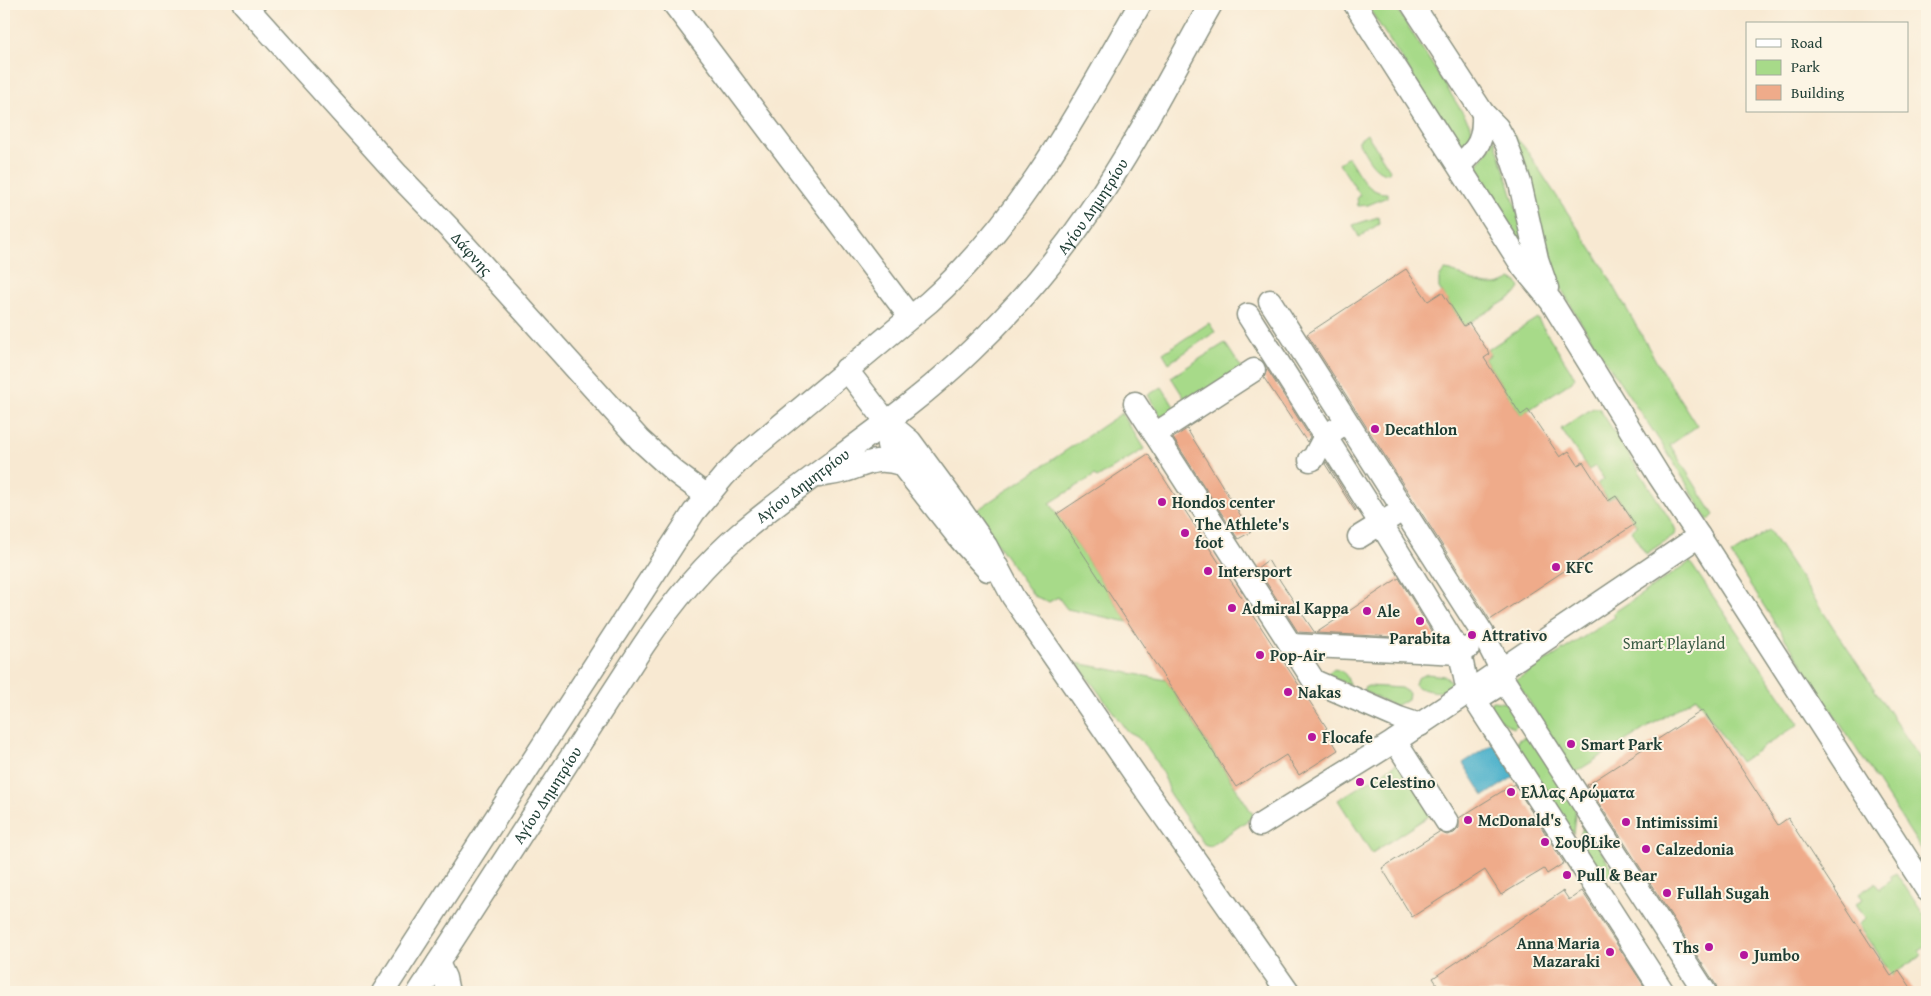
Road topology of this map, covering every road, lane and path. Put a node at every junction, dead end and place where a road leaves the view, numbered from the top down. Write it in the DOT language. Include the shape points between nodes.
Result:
graph roads {
  1 [pos="244,4"];
  2 [pos="674,4"];
  3 [pos="1140,4"];
  4 [pos="1212,4"];
  5 [pos="1355,4"];
  6 [pos="1412,4"];
  7 [pos="1483,113"];
  8 [pos="1459,165"];
  9 [pos="1270,301"];
  10 [pos="1551,301"];
  11 [pos="1248,315"];
  12 [pos="910,317"];
  13 [pos="846,369"];
  14 [pos="1254,370"];
  15 [pos="1135,403"];
  16 [pos="886,421"];
  17 [pos="1347,422"];
  18 [pos="1155,434"];
  19 [pos="1325,436"];
  20 [pos="1310,460"];
  21 [pos="901,464"];
  22 [pos="813,477"];
  23 [pos="707,496"];
  24 [pos="1402,510"];
  25 [pos="1381,524"];
  26 [pos="1360,537"];
  27 [pos="1692,541"];
  28 [pos="1013,597"];
  29 [pos="1484,639"];
  30 [pos="1291,645"];
  31 [pos="1460,653"];
  32 [pos="1503,676"];
  33 [pos="1472,696"];
  34 [pos="1420,725"];
  35 [pos="1395,741"];
  36 [pos="1446,822"];
  37 [pos="1260,825"];
  38 [pos="1927,890"];
  39 [pos="438,963"];
  40 [pos="383,992"];
  41 [pos="419,992"];
  42 [pos="448,992"];
  43 [pos="1288,992"];
  44 [pos="1662,992"];
  45 [pos="1705,992"];
  1 -- 23 [label="street, Δάφνης" via="640,440"];
  2 -- 12 [label="street"];
  3 -- 12 [label="street, Αγίου Δημητρίου" via="1070,127 1022,198 956,277"];
  4 -- 16 [label="street, Αγίου Δημητρίου" via="1124,159 1059,253 1015,306 973,349"];
  5 -- 8 [label="street"];
  6 -- 7 [label="street"];
  7 -- 8 [label="street" via="1481,140"];
  7 -- 10 [label="street" via="1506,143 1513,162"];
  8 -- 10 [label="street" via="1523,267"];
  9 -- 17 [label="street"];
  10 -- 27 [label="street" via="1658,476"];
  11 -- 19 [label="street"];
  12 -- 13 [label="street, Αγίου Δημητρίου"];
  13 -- 16 [label="street"];
  13 -- 23 [label="street, Αγίου Δημητρίου" via="745,455"];
  14 -- 18 [label="street"];
  15 -- 18 [label="street"];
  16 -- 21 [label="street" via="888,445"];
  16 -- 22 [label="street, Αγίου Δημητρίου"];
  16 -- 28 [label="street" via="910,440 929,466 986,546"];
  17 -- 19 [label="street"];
  17 -- 24 [label="street"];
  18 -- 30 [label="street"];
  19 -- 20 [label="street"];
  19 -- 25 [label="street"];
  21 -- 22 [label="street" via="871,461 850,470"];
  21 -- 28 [label="street" via="960,539"];
  22 -- 39 [label="street, Αγίου Δημητρίου" via="732,542 695,578 662,618"];
  23 -- 40 [label="street, Αγίου Δημητρίου" via="676,536"];
  24 -- 25 [label="street"];
  24 -- 29 [label="street"];
  25 -- 26 [label="street"];
  25 -- 31 [label="street"];
  27 -- 32 [label="street"];
  27 -- 38 [label="street"];
  28 -- 43 [label="street"];
  29 -- 31 [label="street"];
  29 -- 32 [label="street"];
  30 -- 31 [label="street"];
  30 -- 34 [label="street" via="1314,682"];
  31 -- 33 [label="street"];
  32 -- 33 [label="street"];
  32 -- 45 [label="street"];
  33 -- 34 [label="street"];
  33 -- 44 [label="street"];
  34 -- 35 [label="street"];
  35 -- 36 [label="street"];
  35 -- 37 [label="street"];
  39 -- 41 [label="street, Αγίου Δημητρίου"];
  39 -- 42 [label="street"];
}
